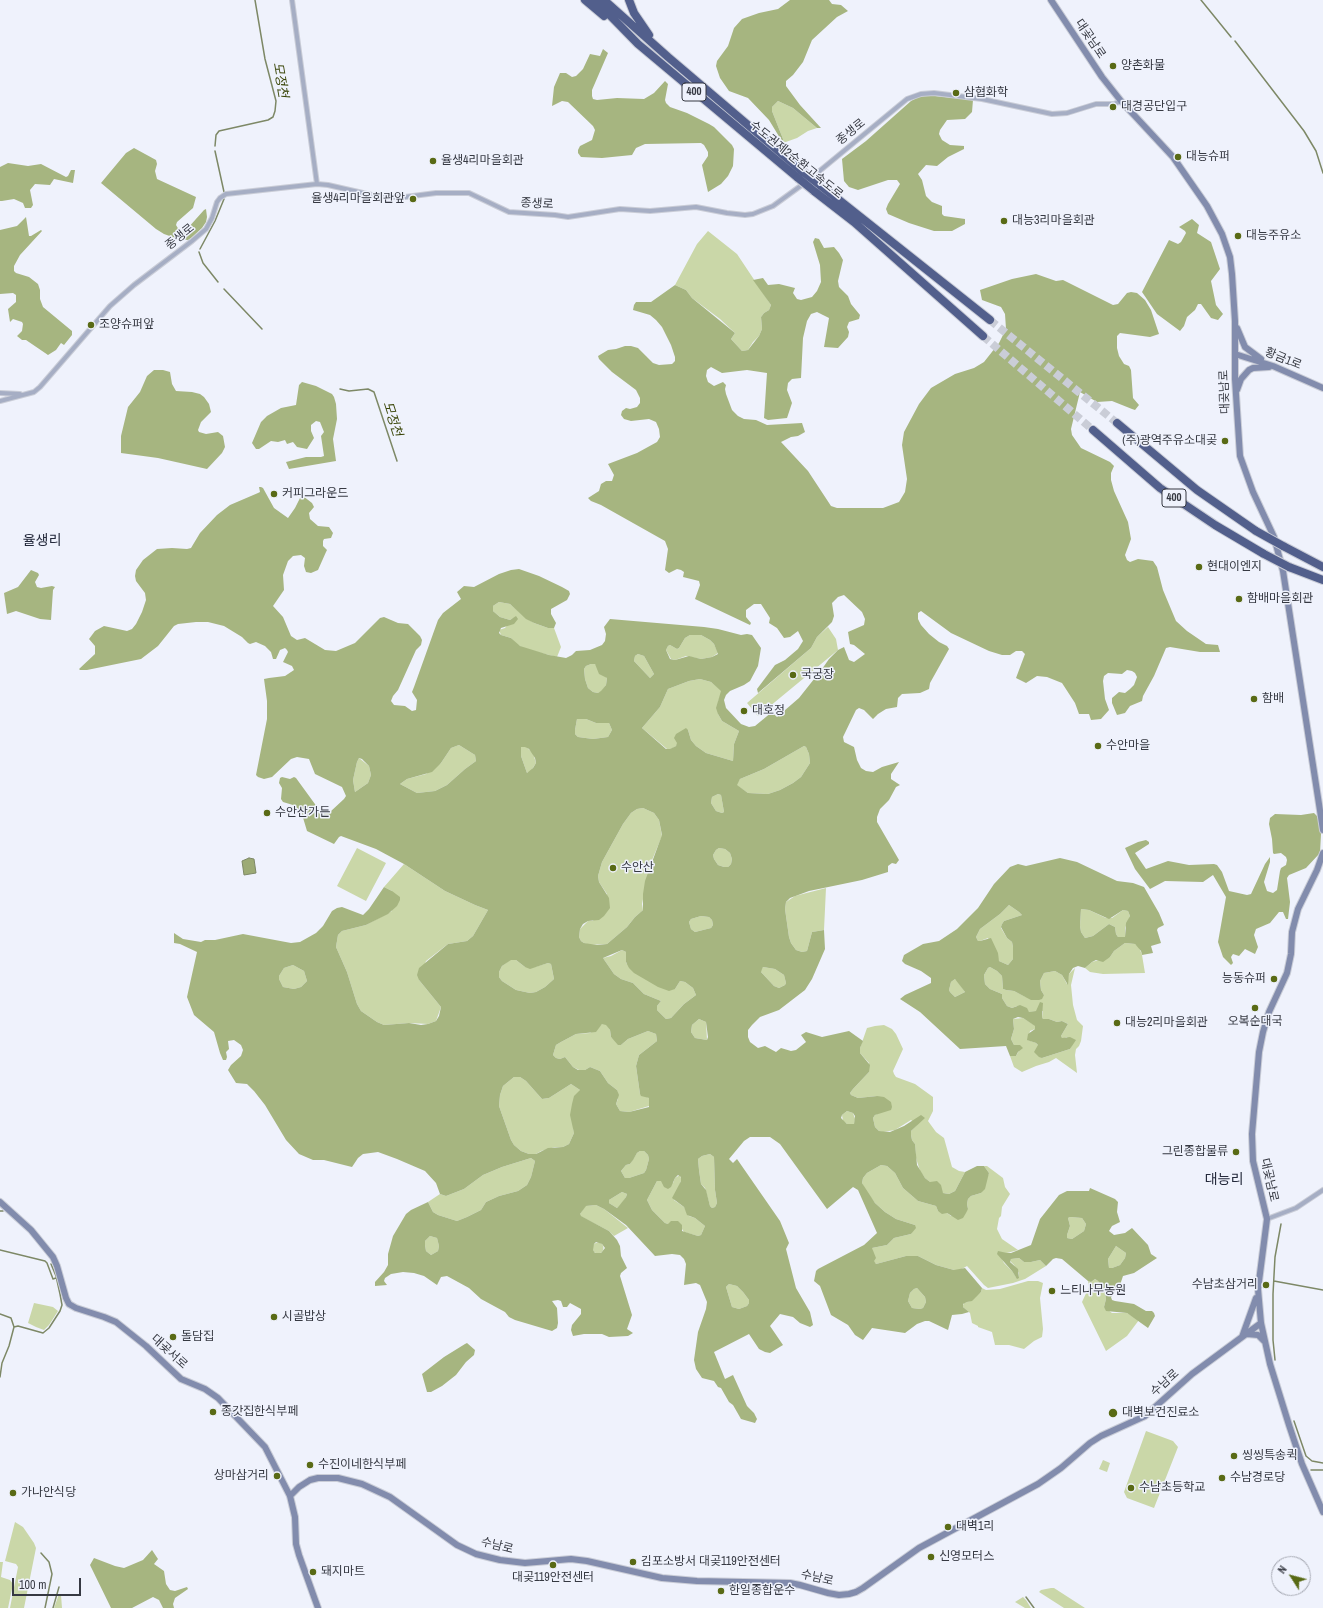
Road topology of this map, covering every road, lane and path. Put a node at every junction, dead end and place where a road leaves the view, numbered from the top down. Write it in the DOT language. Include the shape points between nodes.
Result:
graph roads {
  1 [pos="292,0"];
  2 [pos="585,0"];
  3 [pos="595,0"];
  4 [pos="604,0"];
  5 [pos="629,0"];
  6 [pos="1051,0"];
  7 [pos="638,44"];
  8 [pos="668,57"];
  9 [pos="1121,101"];
  10 [pos="800,174"];
  11 [pos="317,184"];
  12 [pos="817,188"];
  13 [pos="990,320"];
  14 [pos="1235,321"];
  15 [pos="983,336"];
  16 [pos="1235,354"];
  17 [pos="1273,366"];
  18 [pos="1323,388"];
  19 [pos="0,393"];
  20 [pos="1236,394"];
  21 [pos="22,395"];
  22 [pos="0,401"];
  23 [pos="1117,423"];
  24 [pos="1093,430"];
  25 [pos="1323,567"];
  26 [pos="1323,580"];
  27 [pos="1323,830"];
  28 [pos="1323,854"];
  29 [pos="1323,1190"];
  30 [pos="0,1202"];
  31 [pos="1267,1219"];
  32 [pos="1258,1289"];
  33 [pos="1261,1323"];
  34 [pos="1244,1336"];
  35 [pos="1264,1342"];
  36 [pos="290,1496"];
  37 [pos="1323,1512"];
  38 [pos="318,1608"];
  1 -- 11 [label="street"];
  2 -- 7 [label="highway"];
  3 -- 7 [label="highway, 수도권제2순환고속도로 / 400"];
  4 -- 8 [label="highway, 수도권제2순환고속도로 / 400"];
  5 -- 8 [label="highway" via="646,31"];
  6 -- 9 [label="street, 대곶남로" via="1084,52"];
  7 -- 10 [label="highway, 수도권제2순환고속도로 / 400"];
  8 -- 10 [label="highway, 수도권제2순환고속도로 / 400"];
  9 -- 11 [label="street, 종생로" via="1052,114 982,99 934,93 914,96 786,197 773,206 753,214 736,214 696,207 650,211 620,208 568,218 509,212 469,193 390,197"];
  9 -- 14 [label="street, 대곶남로" via="1168,151 1215,220 1230,257"];
  10 -- 12 [label="highway, 수도권제2순환고속도로 / 400, bridge"];
  11 -- 21 [label="street, 종생로" via="223,196 217,202 209,224 200,234 122,295 40,387 34,392"];
  12 -- 13 [label="highway, 수도권제2순환고속도로 / 400"];
  12 -- 15 [label="highway, 수도권제2순환고속도로 / 400"];
  14 -- 16 [label="street, 대곶남로"];
  14 -- 17 [label="street" via="1244,347"];
  16 -- 17 [label="street, 황금1로"];
  16 -- 20 [label="street, 대곶남로"];
  17 -- 18 [label="street, 황금1로"];
  17 -- 20 [label="street" via="1249,370 1241,379"];
  19 -- 21 [label="street"];
  20 -- 27 [label="street, 대곶남로" via="1240,456 1274,537 1284,571"];
  21 -- 22 [label="street, 종생로"];
  23 -- 25 [label="highway, 400, bridge" via="1197,490 1256,530"];
  24 -- 26 [label="highway, 400, bridge" via="1160,488 1215,526 1264,554"];
  28 -- 31 [label="street, 대곶남로" via="1318,870 1298,909 1287,973 1265,1022 1259,1052 1252,1149"];
  29 -- 31 [label="street" via="1296,1208"];
  30 -- 36 [label="street, 대곶서로" via="31,1230 53,1257 70,1304 116,1322 181,1379 205,1389 218,1398 265,1446"];
  31 -- 32 [label="street, 대곶남로"];
  32 -- 33 [label="street, 대곶남로"];
  32 -- 34 [label="street"];
  33 -- 34 [label="street, 수남로"];
  33 -- 35 [label="street, 대곶남로"];
  34 -- 35 [label="street" via="1258,1335"];
  34 -- 36 [label="street, 수남로" via="1192,1374 1145,1416 1101,1436 1038,1484 919,1548 864,1588 849,1594 833,1594 790,1583 662,1578 571,1559 525,1563 500,1560 476,1554 457,1545 390,1497 362,1484 338,1478 318,1478 299,1487"];
  35 -- 37 [label="street, 대곶남로" via="1302,1464"];
  36 -- 38 [label="street, 대곶서로" via="294,1511 296,1544"];
}
